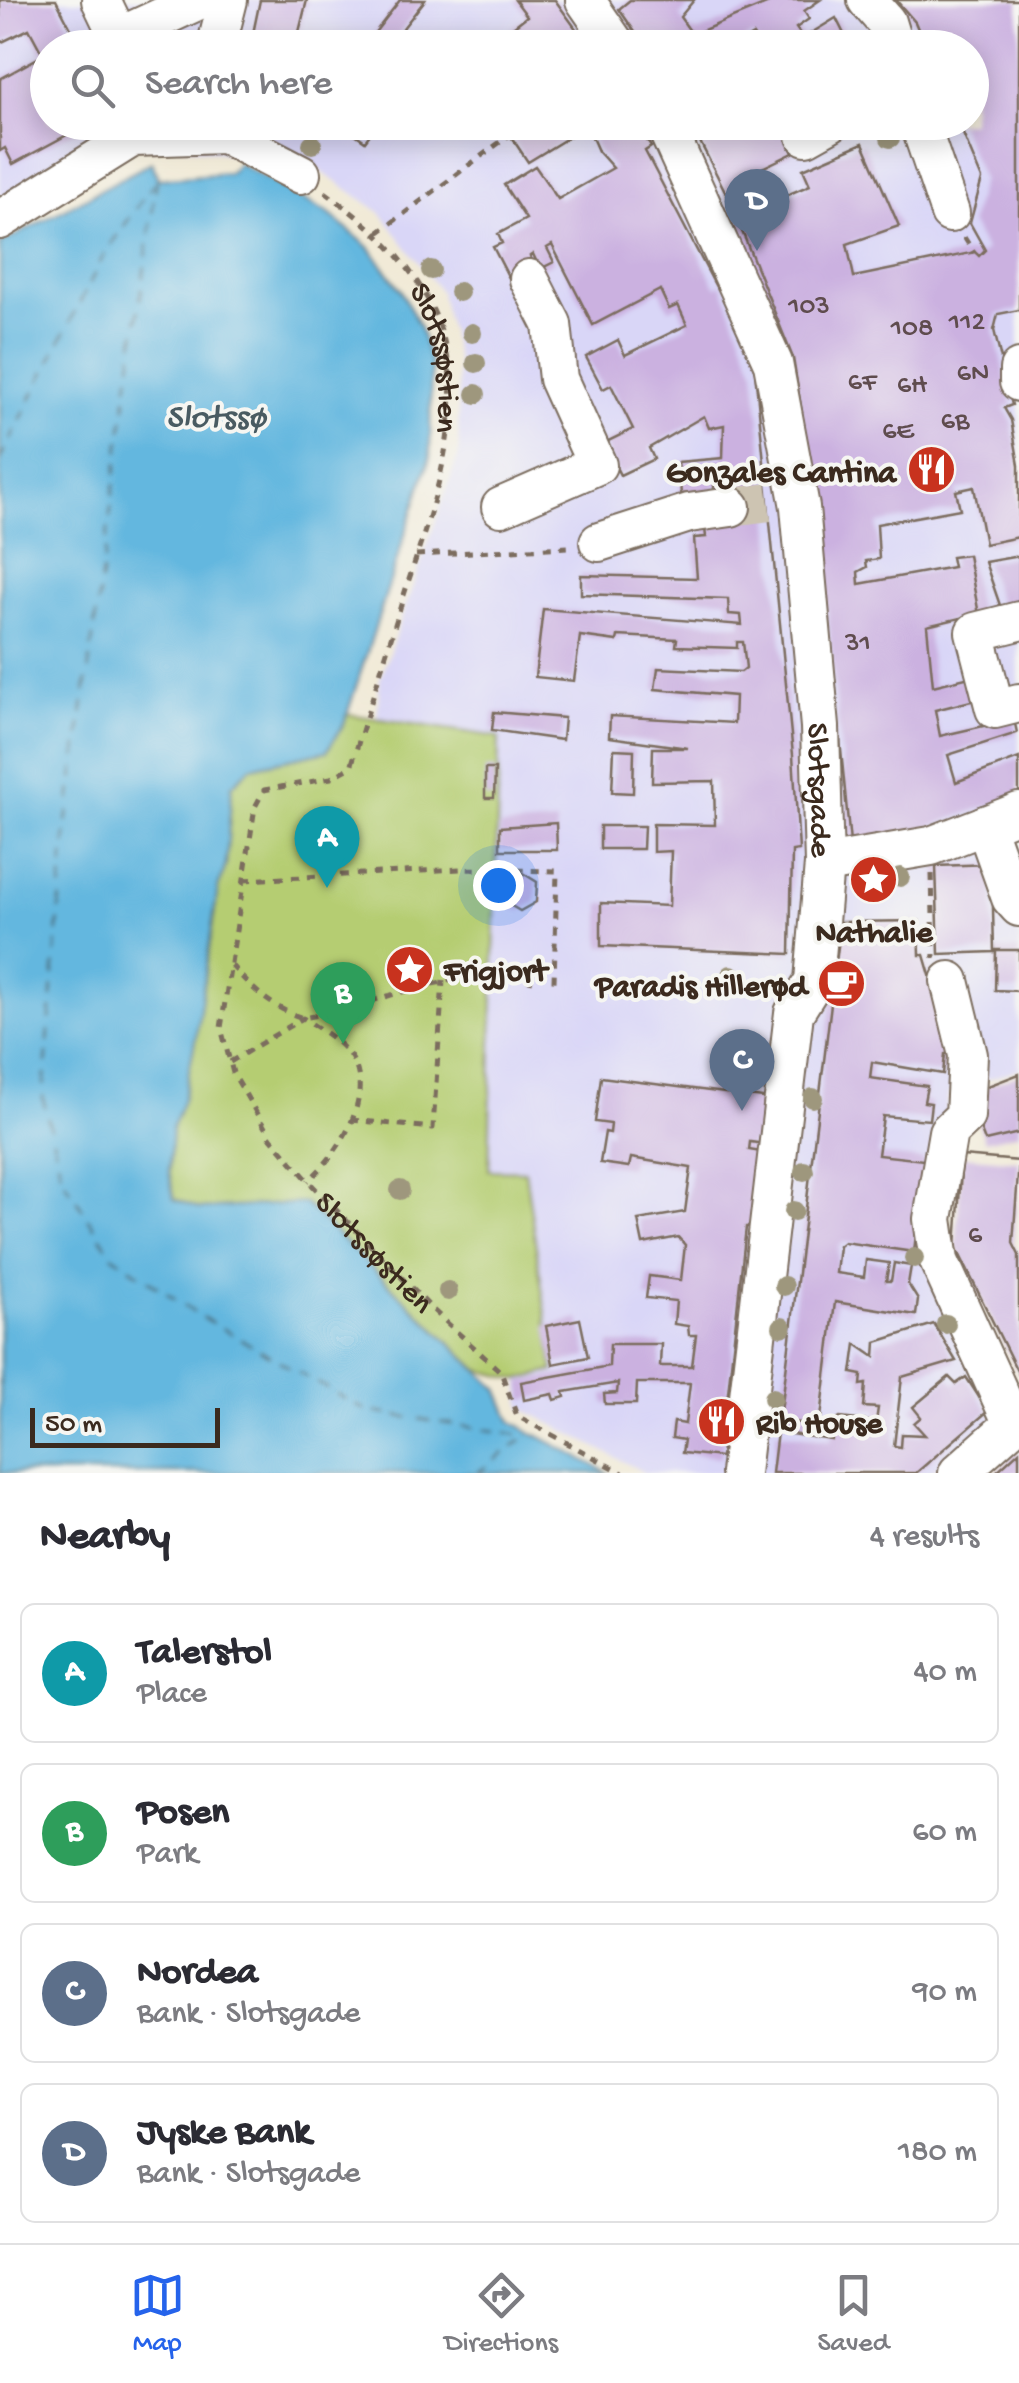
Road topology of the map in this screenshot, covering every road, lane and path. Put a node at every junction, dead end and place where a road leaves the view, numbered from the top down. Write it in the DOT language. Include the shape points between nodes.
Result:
graph roads {
  1 [pos="101,0"];
  2 [pos="200,0"];
  3 [pos="228,0"];
  4 [pos="867,0"];
  5 [pos="590,1"];
  6 [pos="116,30"];
  7 [pos="144,30"];
  8 [pos="220,30"];
  9 [pos="607,30"];
  10 [pos="888,30"];
  11 [pos="128,140"];
  12 [pos="236,140"];
  13 [pos="503,140"];
  14 [pos="672,140"];
  15 [pos="926,140"];
  16 [pos="301,174"];
  17 [pos="950,213"];
  18 [pos="2,216"];
  19 [pos="378,233"];
  20 [pos="529,279"];
  21 [pos="1019,369"];
  22 [pos="1019,382"];
  23 [pos="731,507"];
  24 [pos="501,508"];
  25 [pos="599,542"];
  26 [pos="416,555"];
  27 [pos="1019,621"];
  28 [pos="1019,702"];
  29 [pos="1002,819"];
  30 [pos="931,846"];
  31 [pos="824,864"];
  32 [pos="244,880"];
  33 [pos="1019,907"];
  34 [pos="232,965"];
  35 [pos="941,967"];
  36 [pos="443,980"];
  37 [pos="533,981"];
  38 [pos="554,982"];
  39 [pos="302,1018"];
  40 [pos="230,1062"];
  41 [pos="351,1120"];
  42 [pos="308,1180"];
  43 [pos="1016,1421"];
  44 [pos="533,1424"];
  45 [pos="528,1436"];
  46 [pos="623,1473"];
  47 [pos="740,1473"];
  48 [pos="958,1473"];
  1 -- 6 [label="street"];
  2 -- 7 [label="street"];
  3 -- 8 [label="street"];
  4 -- 10 [label="street"];
  5 -- 9 [label="street"];
  11 -- 18 [label="street"];
  12 -- 16 [label="street"];
  13 -- 19 [label="path"];
  14 -- 31 [label="street, Slotsgade" via="773,363 784,500 820,727"];
  15 -- 17 [label="street"];
  16 -- 19 [label="path, Slotssøstien"];
  19 -- 26 [label="path, Slotssøstien" via="431,304 445,346 449,421"];
  20 -- 24 [label="street" via="552,324 558,380 596,465"];
  21 -- 22 [label="street"];
  23 -- 25 [label="street"];
  25 -- 26 [label="path"];
  26 -- 32 [label="path, Slotssøstien" via="351,766 330,778 264,790 254,807"];
  27 -- 28 [label="street" via="975,632 995,709"];
  29 -- 30 [label="street"];
  29 -- 33 [label="street" via="1011,898"];
  30 -- 31 [label="street"];
  30 -- 35 [label="path"];
  31 -- 47 [label="street, Slotsgade" via="814,981 794,1013"];
  32 -- 34 [label="path, Slotssøstien"];
  32 -- 38 [label="path" via="558,871"];
  34 -- 39 [label="path" via="263,998"];
  34 -- 40 [label="path, Slotssøstien" via="221,1028"];
  35 -- 43 [label="street" via="968,1055 966,1116 948,1132 933,1220 945,1276"];
  36 -- 37 [label="path"];
  36 -- 39 [label="path"];
  36 -- 41 [label="path" via="433,1128"];
  39 -- 40 [label="path"];
  39 -- 41 [label="path" via="356,1068"];
  40 -- 42 [label="path, Slotssøstien" via="271,1138"];
  41 -- 42 [label="path" via="332,1158"];
  42 -- 44 [label="path, Slotssøstien" via="501,1372 517,1416"];
  43 -- 48 [label="street"];
  44 -- 45 [label="path"];
  44 -- 46 [label="path, Slotssøstien"];
}
